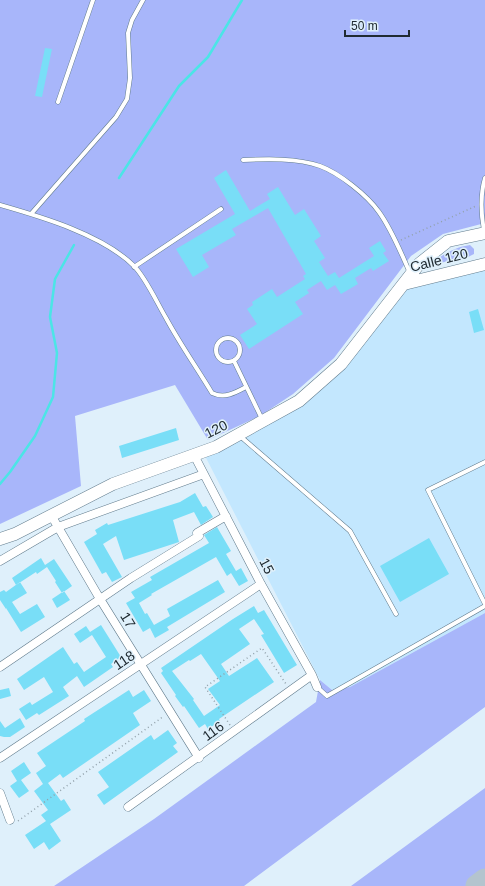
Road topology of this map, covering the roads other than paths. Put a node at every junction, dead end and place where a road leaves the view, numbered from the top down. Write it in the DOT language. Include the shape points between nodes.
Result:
graph roads {
  1 [pos="93,0"];
  2 [pos="142,0"];
  3 [pos="58,102"];
  4 [pos="243,160"];
  5 [pos="485,178"];
  6 [pos="0,205"];
  7 [pos="221,209"];
  8 [pos="31,214"];
  9 [pos="485,235"];
  10 [pos="485,264"];
  11 [pos="134,267"];
  12 [pos="407,280"];
  13 [pos="234,361"];
  14 [pos="246,387"];
  15 [pos="263,421"];
  16 [pos="238,435"];
  17 [pos="194,455"];
  18 [pos="485,462"];
  19 [pos="204,474"];
  20 [pos="50,515"];
  21 [pos="226,516"];
  22 [pos="58,528"];
  23 [pos="0,539"];
  24 [pos="0,561"];
  25 [pos="261,584"];
  26 [pos="100,599"];
  27 [pos="485,605"];
  28 [pos="396,614"];
  29 [pos="141,664"];
  30 [pos="0,667"];
  31 [pos="312,675"];
  32 [pos="318,687"];
  33 [pos="0,758"];
  34 [pos="199,758"];
  35 [pos="0,792"];
  36 [pos="128,807"];
  37 [pos="14,820"];
  1 -- 3 [label="lane"];
  2 -- 8 [label="lane" via="128,33 130,78 127,99 116,117"];
  4 -- 12 [label="lane" via="297,161 320,166 362,192 380,213 396,243"];
  5 -- 9 [label="lane" via="481,213"];
  6 -- 8 [label="lane"];
  7 -- 11 [label="lane"];
  8 -- 11 [label="lane" via="92,237"];
  9 -- 12 [label="main road, Calle 120" via="448,242 419,264"];
  10 -- 12 [label="main road, Calle 120"];
  11 -- 14 [label="lane" via="212,393 219,397"];
  12 -- 15 [label="main road, 120" via="341,364 299,401"];
  13 -- 13 [label="lane" via="241,352 239,344 234,339 222,339 216,350 219,358 226,362"];
  13 -- 14 [label="lane"];
  14 -- 15 [label="lane"];
  15 -- 16 [label="main road, 120"];
  16 -- 17 [label="main road, 120"];
  16 -- 28 [label="lane" via="350,530"];
  17 -- 19 [label="street, 15"];
  17 -- 20 [label="main road, 120" via="113,484"];
  18 -- 27 [label="lane" via="428,490"];
  19 -- 21 [label="street, 15"];
  19 -- 22 [label="street"];
  20 -- 22 [label="street, 17"];
  20 -- 23 [label="main road, 120"];
  21 -- 25 [label="street, 15"];
  21 -- 26 [label="street"];
  22 -- 24 [label="street"];
  22 -- 26 [label="street, 17"];
  25 -- 29 [label="street, 118"];
  25 -- 31 [label="street, 15"];
  26 -- 29 [label="street, 17"];
  26 -- 30 [label="street"];
  27 -- 32 [label="lane" via="327,696"];
  29 -- 33 [label="street, 118"];
  29 -- 34 [label="street, 17"];
  31 -- 32 [label="street, 15"];
  31 -- 34 [label="street, 116"];
  34 -- 36 [label="street, 116"];
  35 -- 37 [label="street"];
}
